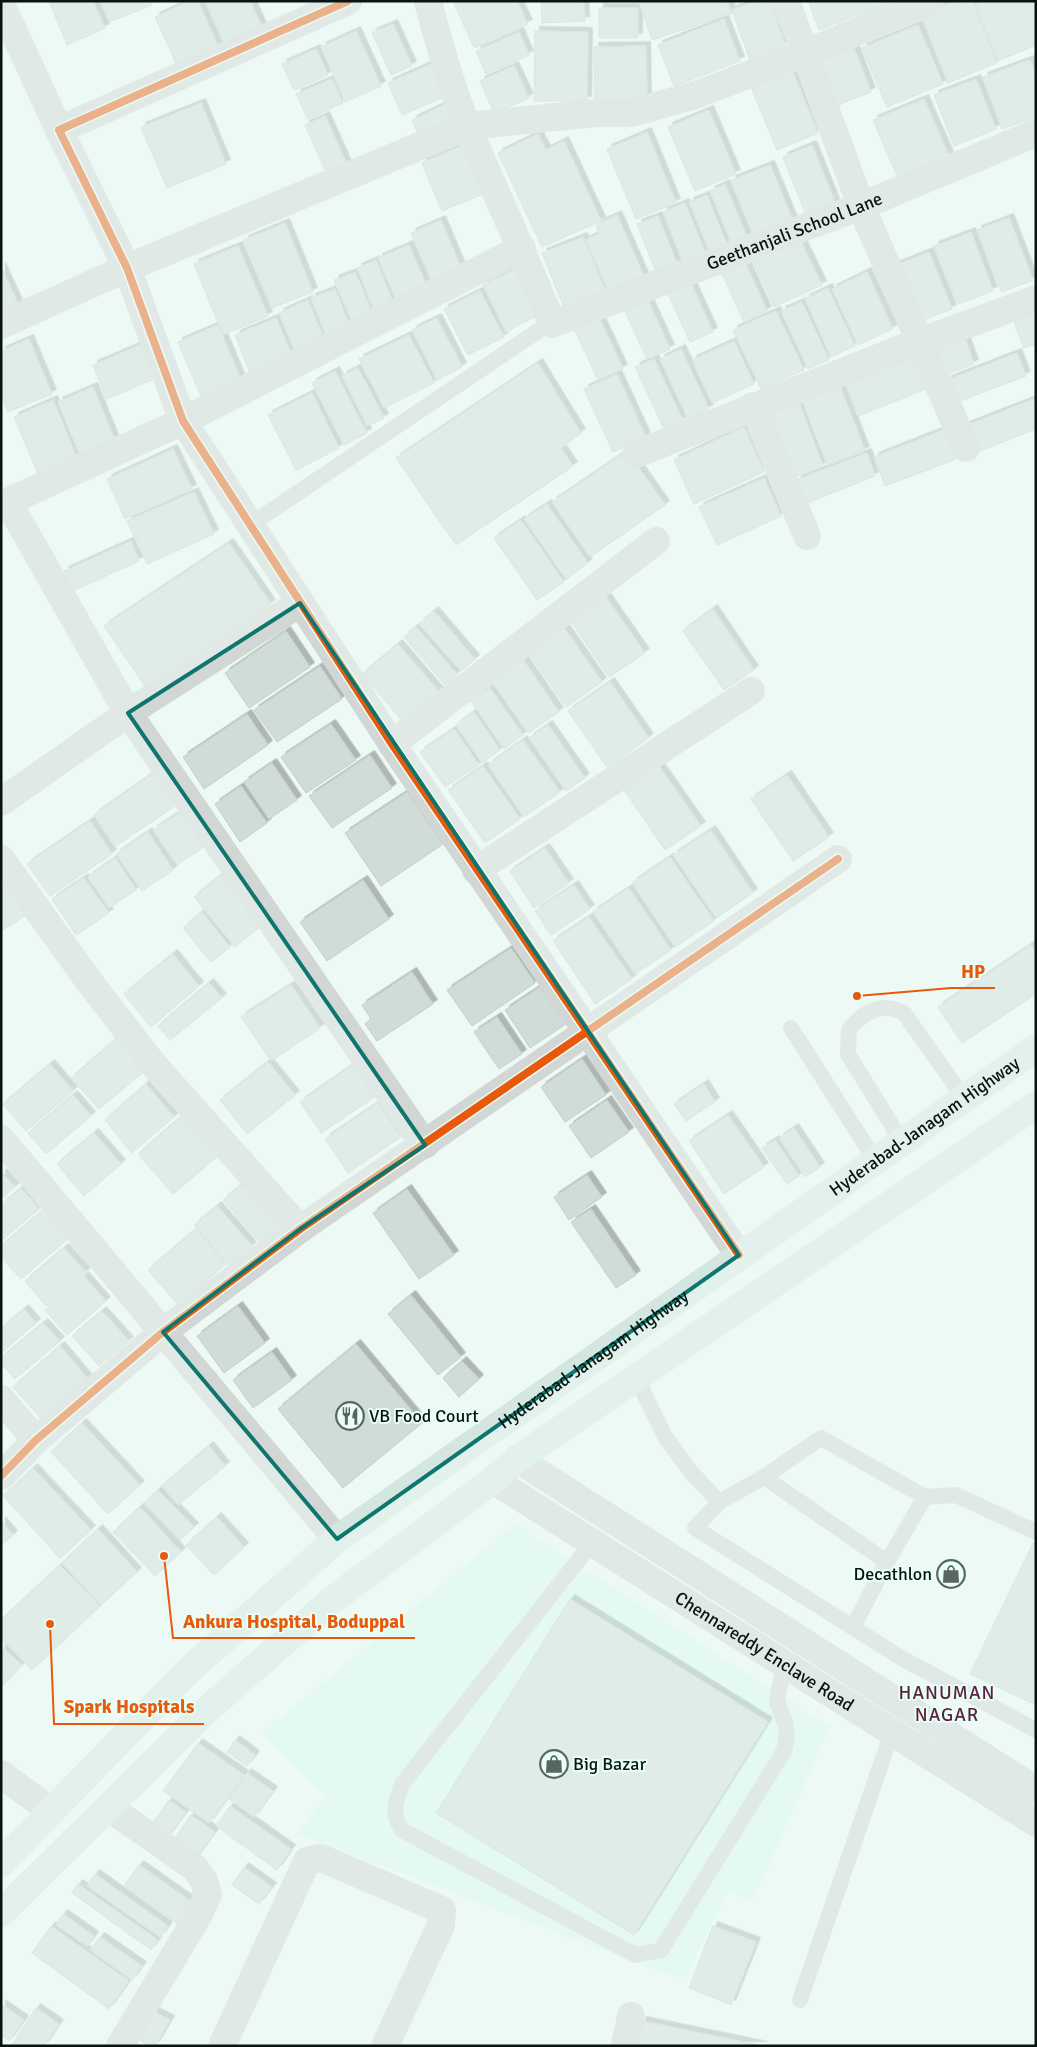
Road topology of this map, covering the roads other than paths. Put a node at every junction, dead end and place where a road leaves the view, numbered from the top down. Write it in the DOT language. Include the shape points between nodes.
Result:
graph roads {
  1 [pos="348,1"];
  2 [pos="428,1"];
  3 [pos="786,1"];
  4 [pos="930,1"];
  5 [pos="1,4"];
  6 [pos="806,53"];
  7 [pos="468,126"];
  8 [pos="59,130"];
  9 [pos="1036,133"];
  10 [pos="860,206"];
  11 [pos="522,248"];
  12 [pos="127,268"];
  13 [pos="1036,299"];
  14 [pos="552,324"];
  15 [pos="1,325"];
  16 [pos="919,342"];
  17 [pos="753,406"];
  18 [pos="183,421"];
  19 [pos="966,448"];
  20 [pos="636,454"];
  21 [pos="4,504"];
  22 [pos="250,525"];
  23 [pos="807,536"];
  24 [pos="656,541"];
  25 [pos="300,603"];
  26 [pos="751,691"];
  27 [pos="128,712"];
  28 [pos="392,744"];
  29 [pos="1,802"];
  30 [pos="1,859"];
  31 [pos="838,859"];
  32 [pos="476,870"];
  33 [pos="791,1028"];
  34 [pos="586,1033"];
  35 [pos="1036,1048"];
  36 [pos="964,1098"];
  37 [pos="1032,1112"];
  38 [pos="1,1139"];
  39 [pos="902,1142"];
  40 [pos="424,1145"];
  41 [pos="875,1160"];
  42 [pos="300,1229"];
  43 [pos="739,1255"];
  44 [pos="163,1332"];
  45 [pos="636,1377"];
  46 [pos="1,1399"];
  47 [pos="36,1440"];
  48 [pos="517,1459"];
  49 [pos="1,1476"];
  50 [pos="764,1477"];
  51 [pos="493,1480"];
  52 [pos="925,1498"];
  53 [pos="719,1502"];
  54 [pos="1036,1532"];
  55 [pos="337,1539"];
  56 [pos="592,1543"];
  57 [pos="887,1562"];
  58 [pos="853,1626"];
  59 [pos="784,1664"];
  60 [pos="1036,1730"];
  61 [pos="892,1732"];
  62 [pos="96,1765"];
  63 [pos="1,1774"];
  64 [pos="1036,1790"];
  65 [pos="117,1798"];
  66 [pos="50,1811"];
  67 [pos="1036,1823"];
  68 [pos="1,1863"];
  69 [pos="1,1914"];
  70 [pos="800,2000"];
  71 [pos="631,2016"];
  72 [pos="120,2046"];
  73 [pos="222,2046"];
  74 [pos="385,2046"];
  75 [pos="625,2046"];
  1 -- 8 [label="street"];
  2 -- 7 [label="street"];
  3 -- 6 [label="street"];
  4 -- 6 [label="street"];
  5 -- 8 [label="street"];
  6 -- 7 [label="street" via="694,95 632,112 596,112"];
  6 -- 10 [label="street"];
  7 -- 11 [label="street"];
  7 -- 12 [label="street"];
  8 -- 12 [label="street"];
  9 -- 10 [label="street, Geethanjali School Lane"];
  10 -- 14 [label="street, Geethanjali School Lane"];
  10 -- 16 [label="street"];
  11 -- 14 [label="street"];
  11 -- 18 [label="street"];
  12 -- 15 [label="street"];
  12 -- 18 [label="street"];
  13 -- 16 [label="street"];
  14 -- 22 [label="lane"];
  16 -- 17 [label="street"];
  16 -- 19 [label="street"];
  17 -- 20 [label="street"];
  17 -- 23 [label="street"];
  18 -- 21 [label="street"];
  18 -- 22 [label="street"];
  21 -- 27 [label="street"];
  22 -- 25 [label="street"];
  24 -- 28 [label="street"];
  25 -- 27 [label="street"];
  25 -- 28 [label="street"];
  26 -- 32 [label="street"];
  27 -- 29 [label="street"];
  27 -- 40 [label="street"];
  28 -- 32 [label="street"];
  30 -- 42 [label="street" via="153,1064"];
  31 -- 34 [label="street"];
  32 -- 34 [label="street"];
  33 -- 41 [label="lane"];
  34 -- 40 [label="street"];
  34 -- 43 [label="street"];
  35 -- 36 [label="highway, Hyderabad-Janagam Highway"];
  36 -- 39 [label="highway, Hyderabad-Janagam Highway"];
  36 -- 39 [label="lane" via="904,1013 895,1008 880,1007 867,1012 849,1030 848,1054"];
  37 -- 45 [label="highway"];
  38 -- 44 [label="street"];
  39 -- 41 [label="highway, Hyderabad-Janagam Highway"];
  40 -- 42 [label="street"];
  41 -- 43 [label="highway, Hyderabad-Janagam Highway"];
  42 -- 44 [label="street"];
  43 -- 55 [label="highway, Hyderabad-Janagam Highway"];
  44 -- 47 [label="street"];
  44 -- 55 [label="street"];
  45 -- 48 [label="highway"];
  45 -- 53 [label="lane" via="664,1435 690,1471"];
  46 -- 47 [label="street"];
  47 -- 49 [label="street"];
  48 -- 51 [label="highway"];
  48 -- 64 [label="street, Chennareddy Enclave Road"];
  50 -- 52 [label="lane" via="821,1438"];
  50 -- 53 [label="lane"];
  50 -- 57 [label="lane"];
  51 -- 56 [label="street, Chennareddy Enclave Road"];
  51 -- 65 [label="highway" via="332,1600 209,1708"];
  52 -- 54 [label="lane" via="956,1495"];
  52 -- 57 [label="lane"];
  53 -- 58 [label="lane" via="694,1528"];
  55 -- 62 [label="highway, Hyderabad-Janagam Highway" via="189,1670"];
  56 -- 59 [label="street, Chennareddy Enclave Road"];
  56 -- 59 [label="lane" via="402,1784 395,1803 395,1819 402,1830 635,1955 661,1950 784,1751 786,1725 777,1702"];
  57 -- 58 [label="lane"];
  58 -- 60 [label="lane" via="903,1659"];
  59 -- 61 [label="street, Chennareddy Enclave Road"];
  61 -- 67 [label="street, Chennareddy Enclave Road"];
  61 -- 70 [label="lane"];
  62 -- 65 [label="highway"];
  62 -- 66 [label="highway, Hyderabad-Janagam Highway"];
  63 -- 66 [label="street"];
  65 -- 69 [label="highway"];
  65 -- 72 [label="street" via="195,1868 208,1895"];
  66 -- 68 [label="highway, Hyderabad-Janagam Highway"];
  71 -- 75 [label="street"];
  73 -- 74 [label="street" via="307,1861 320,1858 442,1910 441,1925"];
}
